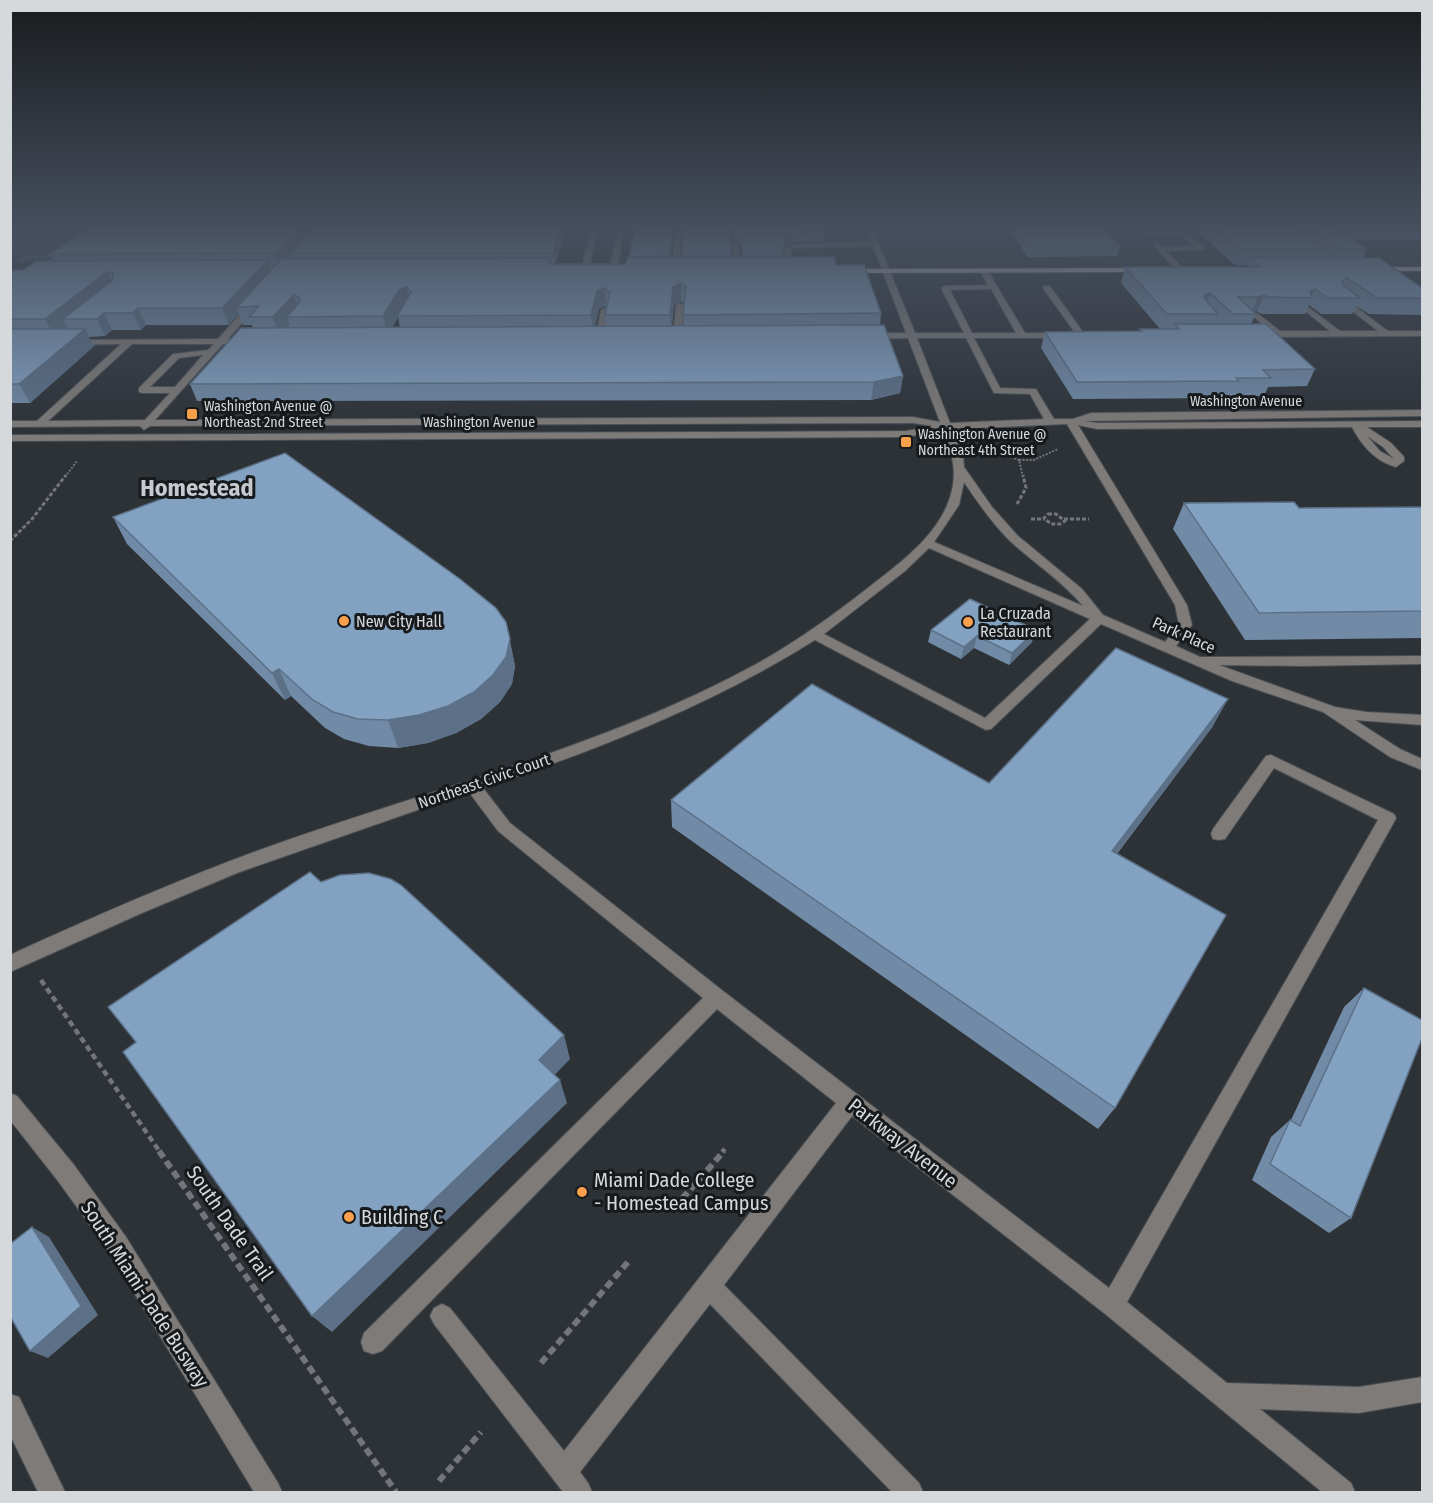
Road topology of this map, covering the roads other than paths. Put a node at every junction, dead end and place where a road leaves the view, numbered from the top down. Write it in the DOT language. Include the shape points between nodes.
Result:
graph roads {
  1 [pos="897,297"];
  2 [pos="949,297"];
  3 [pos="1000,297"];
  4 [pos="1055,297"];
  5 [pos="259,298"];
  6 [pos="1341,298"];
  7 [pos="680,305"];
  8 [pos="1308,309"];
  9 [pos="604,310"];
  10 [pos="1257,315"];
  11 [pos="1246,334"];
  12 [pos="1278,334"];
  13 [pos="1338,334"];
  14 [pos="1386,334"];
  15 [pos="1422,334"];
  16 [pos="1022,335"];
  17 [pos="853,336"];
  18 [pos="912,336"];
  19 [pos="968,336"];
  20 [pos="599,338"];
  21 [pos="610,338"];
  22 [pos="666,338"];
  23 [pos="677,338"];
  24 [pos="688,338"];
  25 [pos="587,339"];
  26 [pos="220,341"];
  27 [pos="262,341"];
  28 [pos="69,342"];
  29 [pos="129,342"];
  30 [pos="211,352"];
  31 [pos="177,390"];
  32 [pos="1422,413"];
  33 [pos="1344,414"];
  34 [pos="1051,422"];
  35 [pos="1070,422"];
  36 [pos="148,423"];
  37 [pos="10,424"];
  38 [pos="40,424"];
  39 [pos="1355,424"];
  40 [pos="1422,424"];
  41 [pos="947,426"];
  42 [pos="135,437"];
  43 [pos="10,438"];
  44 [pos="25,438"];
  45 [pos="961,469"];
  46 [pos="927,543"];
  47 [pos="1099,618"];
  48 [pos="814,634"];
  49 [pos="1167,648"];
  50 [pos="1194,660"];
  51 [pos="1422,660"];
  52 [pos="1328,709"];
  53 [pos="1422,720"];
  54 [pos="1422,765"];
  55 [pos="472,785"];
  56 [pos="1220,834"];
  57 [pos="10,964"];
  58 [pos="716,997"];
  59 [pos="850,1102"];
  60 [pos="10,1103"];
  61 [pos="708,1287"];
  62 [pos="1112,1305"];
  63 [pos="442,1316"];
  64 [pos="372,1342"];
  65 [pos="1422,1389"];
  66 [pos="1222,1395"];
  67 [pos="10,1406"];
  68 [pos="563,1473"];
  69 [pos="52,1492"];
  70 [pos="269,1492"];
  71 [pos="579,1492"];
  72 [pos="910,1492"];
  73 [pos="1342,1492"];
  1 -- 18 [label="street"];
  2 -- 19 [label="street"];
  3 -- 16 [label="street"];
  4 -- 16 [label="street" via="1086,335"];
  5 -- 26 [label="street"];
  6 -- 14 [label="street"];
  7 -- 23 [label="street"];
  8 -- 13 [label="street"];
  9 -- 20 [label="street"];
  10 -- 12 [label="street"];
  11 -- 12 [label="street"];
  12 -- 13 [label="street"];
  13 -- 14 [label="street"];
  14 -- 15 [label="street"];
  16 -- 19 [label="street"];
  17 -- 18 [label="street"];
  18 -- 19 [label="street"];
  18 -- 41 [label="street"];
  19 -- 34 [label="street" via="997,391 1033,391"];
  20 -- 21 [label="street"];
  20 -- 25 [label="street"];
  22 -- 23 [label="street"];
  23 -- 24 [label="street"];
  26 -- 27 [label="street"];
  26 -- 29 [label="street"];
  26 -- 30 [label="street"];
  28 -- 29 [label="street"];
  29 -- 38 [label="street"];
  30 -- 31 [label="street"];
  30 -- 31 [label="street" via="176,356 142,390"];
  31 -- 36 [label="street"];
  32 -- 33 [label="street, Washington Avenue"];
  33 -- 35 [label="street, Washington Avenue" via="1091,416"];
  33 -- 39 [label="street"];
  34 -- 35 [label="street, Washington Avenue"];
  34 -- 41 [label="street, Washington Avenue"];
  35 -- 39 [label="street, Washington Avenue" via="1097,426"];
  35 -- 49 [label="street" via="1181,605 1186,625"];
  36 -- 38 [label="street, Washington Avenue"];
  36 -- 41 [label="street, Washington Avenue" via="913,420"];
  36 -- 42 [label="street"];
  37 -- 38 [label="street, Washington Avenue"];
  38 -- 44 [label="street"];
  39 -- 40 [label="street, Washington Avenue"];
  41 -- 42 [label="street, Washington Avenue" via="918,433"];
  41 -- 45 [label="street"];
  42 -- 44 [label="street, Washington Avenue"];
  43 -- 44 [label="street, Washington Avenue"];
  45 -- 46 [label="street, Northeast Civic Court" via="953,507"];
  45 -- 47 [label="street" via="1006,530 1078,592"];
  46 -- 47 [label="street, Park Place"];
  46 -- 48 [label="street, Northeast Civic Court" via="885,582"];
  47 -- 48 [label="street" via="986,725"];
  47 -- 49 [label="street, Park Place"];
  48 -- 55 [label="street, Northeast Civic Court" via="686,705 601,741"];
  49 -- 50 [label="street, Park Place"];
  50 -- 51 [label="street"];
  50 -- 52 [label="street, Park Place" via="1272,692"];
  52 -- 53 [label="street" via="1366,717"];
  52 -- 54 [label="street, Park Place" via="1395,753"];
  55 -- 57 [label="street, Northeast Civic Court" via="261,857"];
  55 -- 58 [label="street, Parkway Avenue" via="504,827"];
  56 -- 62 [label="street" via="1271,760 1388,818"];
  58 -- 59 [label="street, Parkway Avenue"];
  58 -- 64 [label="street"];
  59 -- 61 [label="street"];
  59 -- 62 [label="street, Parkway Avenue"];
  60 -- 70 [label="street, South Miami-Dade Busway" via="118,1245"];
  61 -- 68 [label="street"];
  61 -- 72 [label="street"];
  62 -- 66 [label="street, Parkway Avenue"];
  63 -- 68 [label="street"];
  65 -- 66 [label="street" via="1359,1400"];
  66 -- 73 [label="street, Parkway Avenue"];
  67 -- 69 [label="street"];
  68 -- 71 [label="street"];
}
